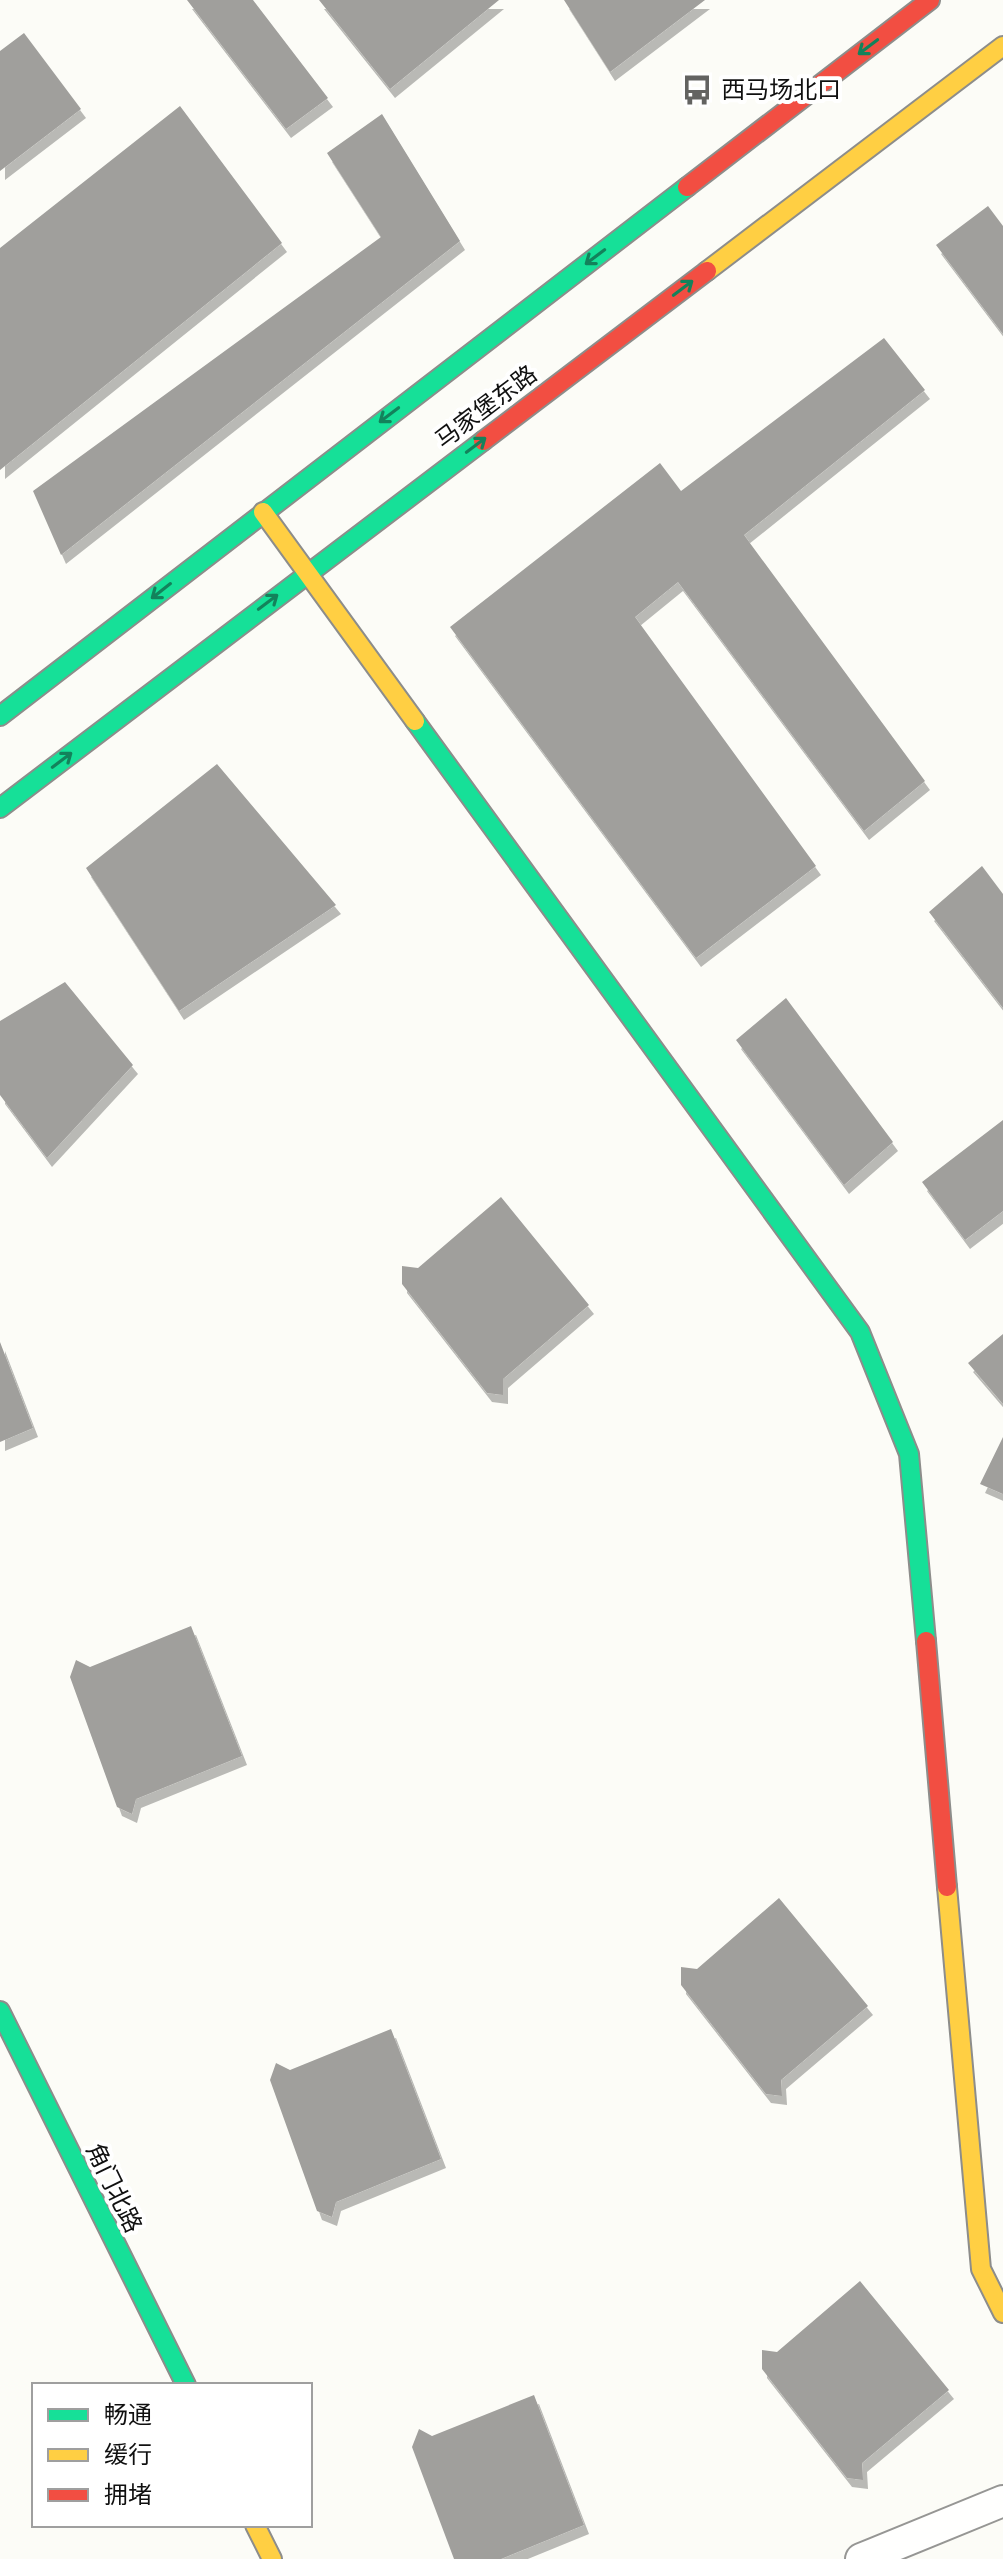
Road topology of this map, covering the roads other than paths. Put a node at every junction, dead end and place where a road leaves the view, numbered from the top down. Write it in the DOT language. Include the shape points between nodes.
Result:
graph roads {
  1 [pos="930,0"];
  2 [pos="1003,46"];
  3 [pos="263,512"];
  4 [pos="307,573"];
  5 [pos="0,716"];
  6 [pos="0,808"];
  7 [pos="0,2011"];
  8 [pos="1003,2313"];
  9 [pos="185,2383"];
  10 [pos="1003,2501"];
  11 [pos="256,2527"];
  12 [pos="272,2559"];
  13 [pos="861,2559"];
  1 -- 3 [label="street, one-way"];
  4 -- 2 [label="street, 马家堡东路, one-way"];
  3 -- 4 [label="street"];
  3 -- 5 [label="street, one-way"];
  6 -- 4 [label="street, 马家堡东路, one-way"];
  4 -- 8 [label="street" via="860,1332 909,1454 981,2269"];
  7 -- 9 [label="street, 角门北路"];
  10 -- 13 [label="street"];
  11 -- 12 [label="street"];
}
